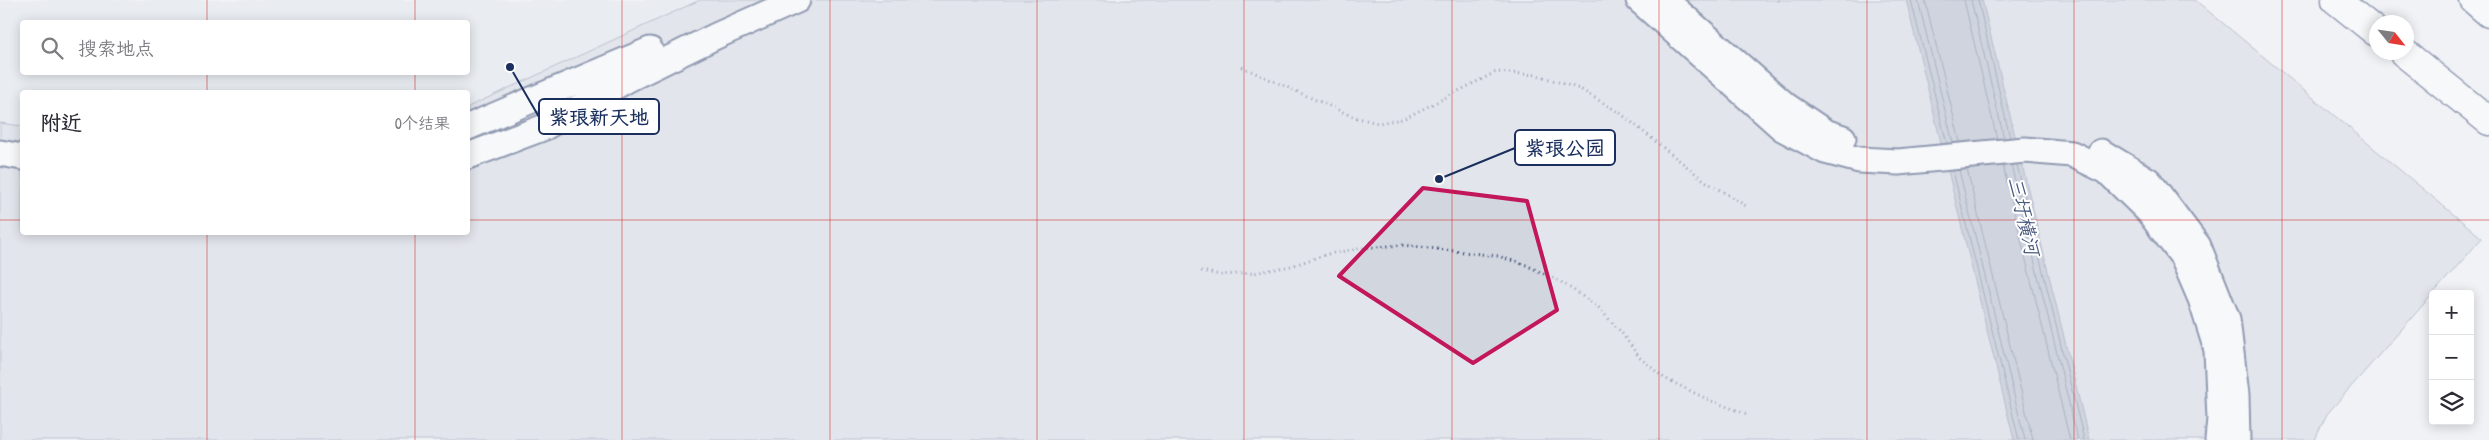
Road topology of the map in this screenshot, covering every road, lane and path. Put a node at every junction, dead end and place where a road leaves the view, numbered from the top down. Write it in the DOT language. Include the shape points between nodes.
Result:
graph roads {
  1 [pos="759,0"];
  2 [pos="797,0"];
  3 [pos="1639,0"];
  4 [pos="1665,0"];
  5 [pos="2336,0"];
  6 [pos="2474,0"];
  7 [pos="2489,13"];
  8 [pos="2369,26"];
  9 [pos="2413,60"];
  10 [pos="1242,67"];
  11 [pos="2489,121"];
  12 [pos="470,126"];
  13 [pos="2042,146"];
  14 [pos="0,153"];
  15 [pos="1924,153"];
  16 [pos="470,155"];
  17 [pos="20,157"];
  18 [pos="0,170"];
  19 [pos="20,174"];
  20 [pos="1748,207"];
  21 [pos="1201,271"];
  22 [pos="1747,414"];
  23 [pos="2218,440"];
  24 [pos="2237,440"];
  1 -- 12 [label="street" via="608,69"];
  2 -- 16 [label="street" via="628,79 545,127"];
  3 -- 15 [label="street" via="1782,128 1825,151 1859,160 1898,162"];
  4 -- 15 [label="street" via="1785,105 1825,132 1866,145"];
  5 -- 8 [label="main road"];
  6 -- 7 [label="main road"];
  9 -- 11 [label="main road"];
  10 -- 20 [label="path" via="1354,117 1378,123 1403,119 1496,72 1537,75 1580,89 1620,113 1705,181"];
  13 -- 15 [label="street"];
  13 -- 23 [label="street" via="2072,154 2107,171 2148,211 2183,257 2217,350"];
  13 -- 24 [label="street" via="2085,141 2149,181 2198,246 2227,319 2236,395"];
  14 -- 17 [label="street"];
  18 -- 19 [label="street"];
  21 -- 22 [label="path" via="1220,275 1254,273 1328,254 1402,245 1498,256 1561,282 1597,306 1639,357 1664,378"];
}
